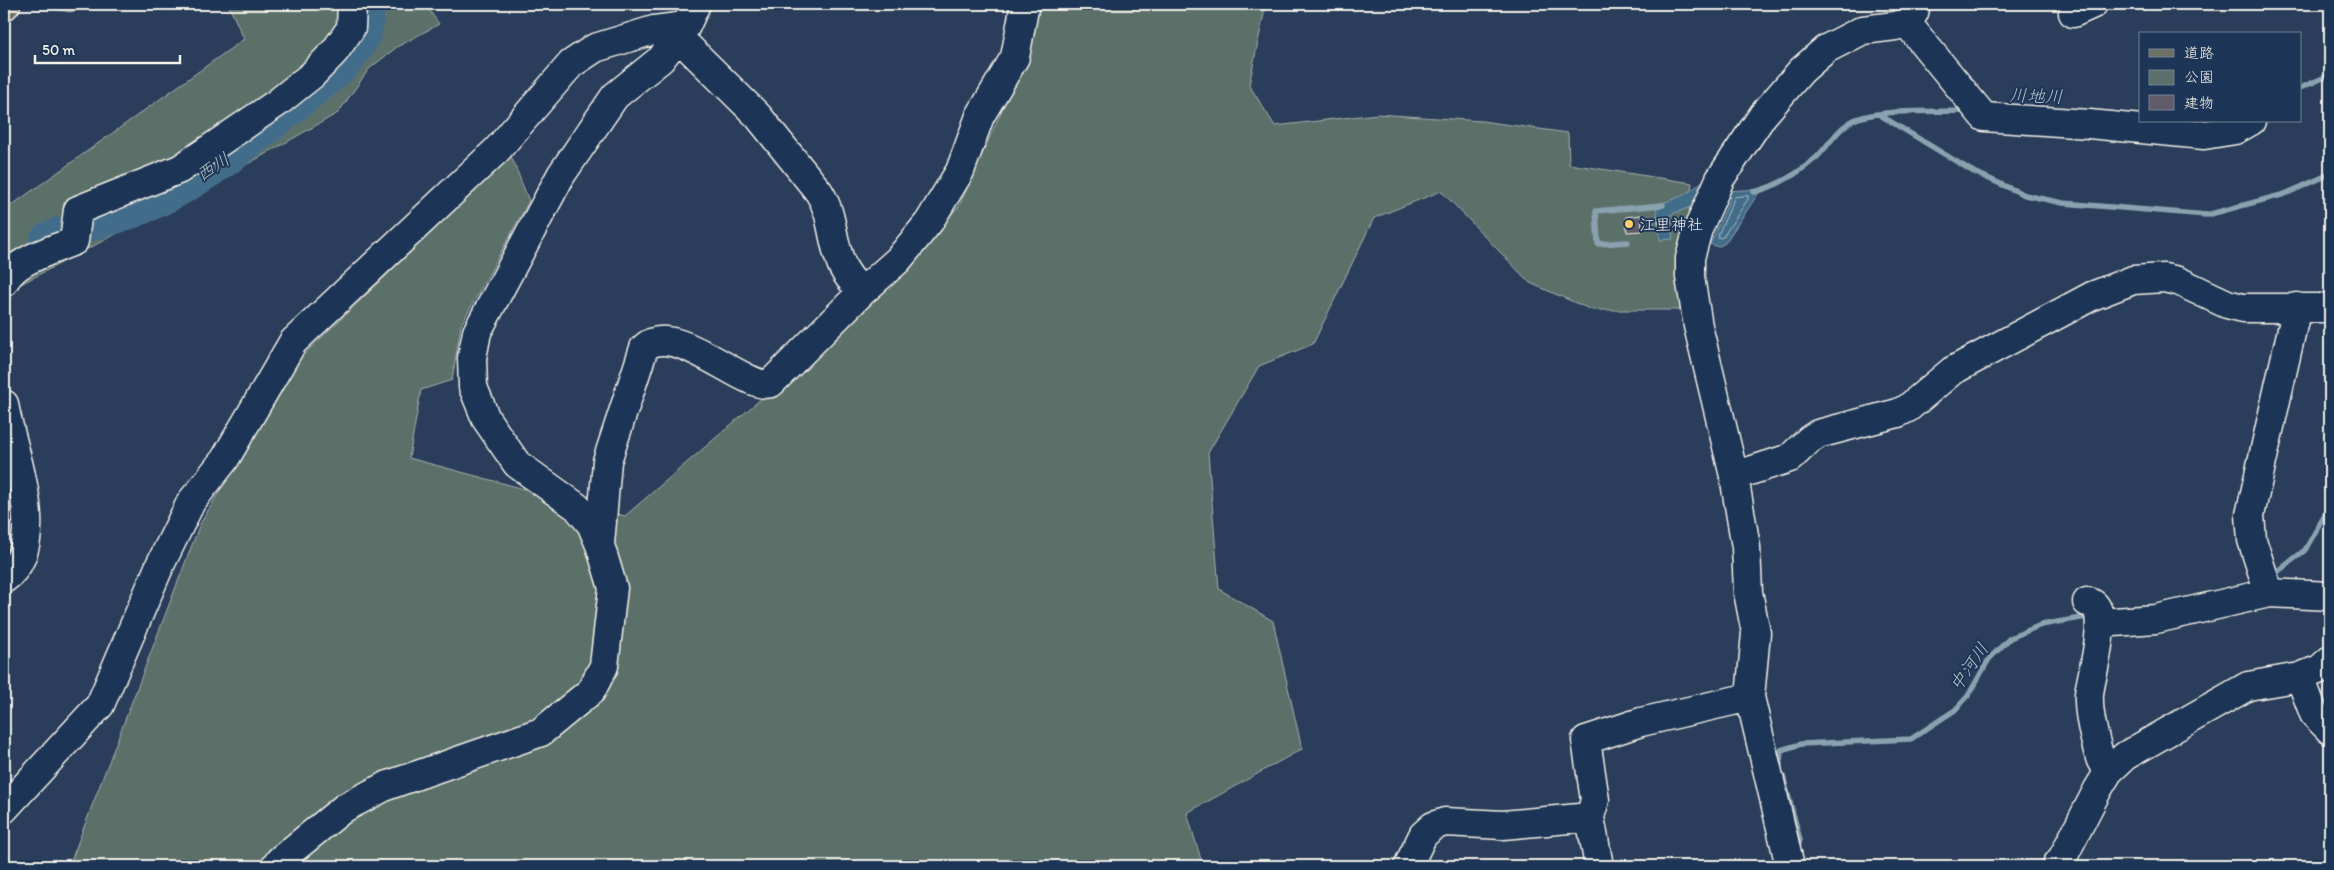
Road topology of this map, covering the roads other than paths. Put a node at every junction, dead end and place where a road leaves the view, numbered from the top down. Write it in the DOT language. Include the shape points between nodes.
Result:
graph roads {
  1 [pos="352,4"];
  2 [pos="1026,4"];
  3 [pos="1911,13"];
  4 [pos="687,22"];
  5 [pos="2249,122"];
  6 [pos="4,282"];
  7 [pos="862,292"];
  8 [pos="2297,307"];
  9 [pos="2330,308"];
  10 [pos="4,404"];
  11 [pos="4,408"];
  12 [pos="1734,476"];
  13 [pos="600,545"];
  14 [pos="4,579"];
  15 [pos="2266,584"];
  16 [pos="2330,596"];
  17 [pos="2330,660"];
  18 [pos="2300,677"];
  19 [pos="1750,697"];
  20 [pos="2330,730"];
  21 [pos="2109,771"];
  22 [pos="4,809"];
  23 [pos="1590,817"];
  24 [pos="1789,863"];
  25 [pos="276,866"];
  26 [pos="1408,866"];
  27 [pos="1599,866"];
  28 [pos="2056,866"];
  1 -- 6 [label="street" via="351,28 335,50 312,75 277,103 180,169 78,210 74,241 21,264 8,274"];
  2 -- 7 [label="street" via="1015,57 980,116 960,171 928,222 898,260"];
  3 -- 5 [label="street" via="1984,117 2204,135 2235,130"];
  3 -- 12 [label="street" via="1895,26 1863,30 1826,49 1801,71 1763,115 1720,179 1698,229 1690,258 1690,277 1698,326"];
  4 -- 7 [label="street" via="819,192 831,217 840,261 848,277"];
  4 -- 13 [label="street" via="661,59 615,96 561,175 477,332 472,358 474,388 486,419 517,464 577,507 592,524"];
  4 -- 22 [label="street" via="595,48 571,64 497,150 293,342 225,459 191,502 160,565 100,705"];
  7 -- 13 [label="street" via="766,385 708,356 665,340 650,342 644,348 607,461"];
  8 -- 9 [label="street"];
  8 -- 12 [label="street" via="2243,308 2164,278 2133,280 2092,296 1952,372 1898,414 1818,434 1790,458"];
  8 -- 15 [label="street" via="2250,515 2252,540"];
  10 -- 11 [label="street"];
  11 -- 14 [label="street" via="28,530 20,562"];
  12 -- 19 [label="street" via="1756,633"];
  13 -- 25 [label="street" via="613,588 604,666 591,691 541,732 386,786 344,808"];
  15 -- 16 [label="street"];
  15 -- 21 [label="street" via="2156,619 2096,614 2089,704 2100,760"];
  17 -- 18 [label="street" via="2320,669"];
  18 -- 20 [label="street" via="2314,714"];
  18 -- 21 [label="street" via="2248,686 2124,756"];
  19 -- 23 [label="street" via="1641,722 1586,740 1595,800"];
  19 -- 24 [label="street"];
  21 -- 28 [label="street"];
  23 -- 26 [label="street" via="1503,825 1445,822 1433,826 1423,835"];
  23 -- 27 [label="street"];
}
